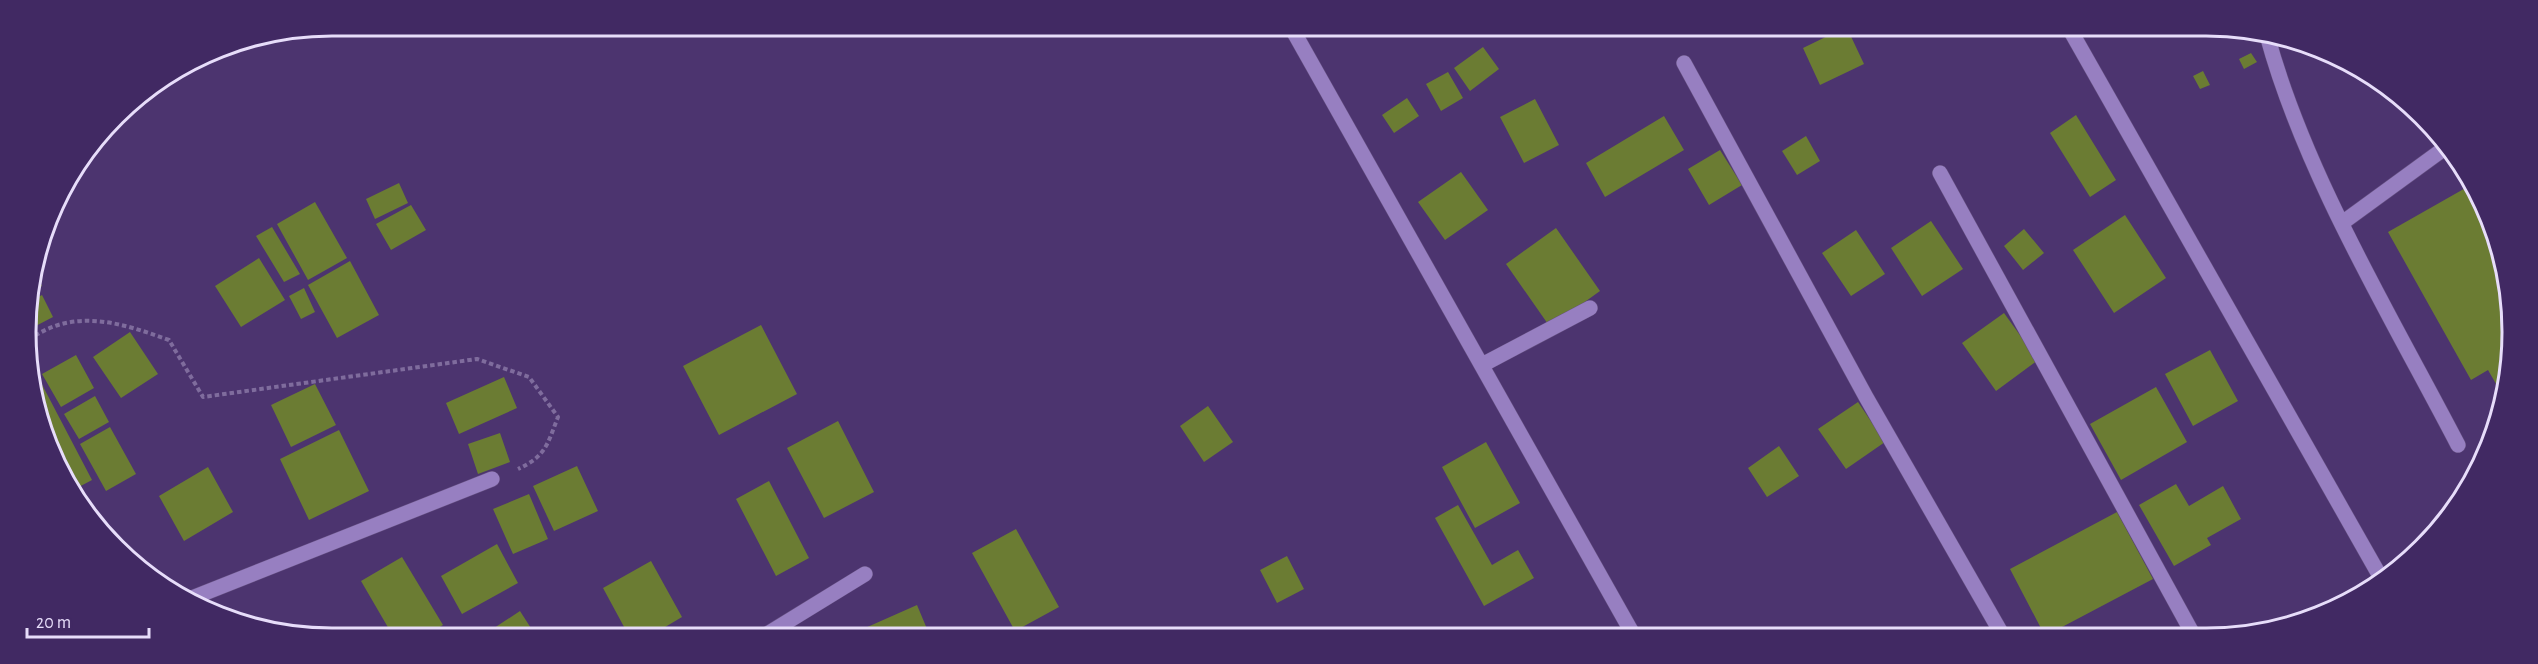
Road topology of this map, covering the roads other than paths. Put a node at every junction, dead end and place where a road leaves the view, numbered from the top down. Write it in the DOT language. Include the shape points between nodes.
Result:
graph roads {
  1 [pos="1296,36"];
  2 [pos="2074,36"];
  3 [pos="2269,43"];
  4 [pos="1684,63"];
  5 [pos="2440,151"];
  6 [pos="1940,173"];
  7 [pos="2342,223"];
  8 [pos="1590,308"];
  9 [pos="1482,365"];
  10 [pos="2458,445"];
  11 [pos="492,479"];
  12 [pos="2378,573"];
  13 [pos="865,574"];
  14 [pos="198,596"];
  15 [pos="777,628"];
  16 [pos="1630,628"];
  17 [pos="1998,628"];
  18 [pos="2190,628"];
  1 -- 9 [label="street"];
  2 -- 12 [label="street"];
  3 -- 7 [label="street" via="2280,83"];
  4 -- 17 [label="street" via="1866,397"];
  5 -- 7 [label="street"];
  6 -- 18 [label="street"];
  7 -- 10 [label="street"];
  8 -- 9 [label="street"];
  9 -- 16 [label="street"];
  11 -- 14 [label="street"];
  13 -- 15 [label="street"];
}
